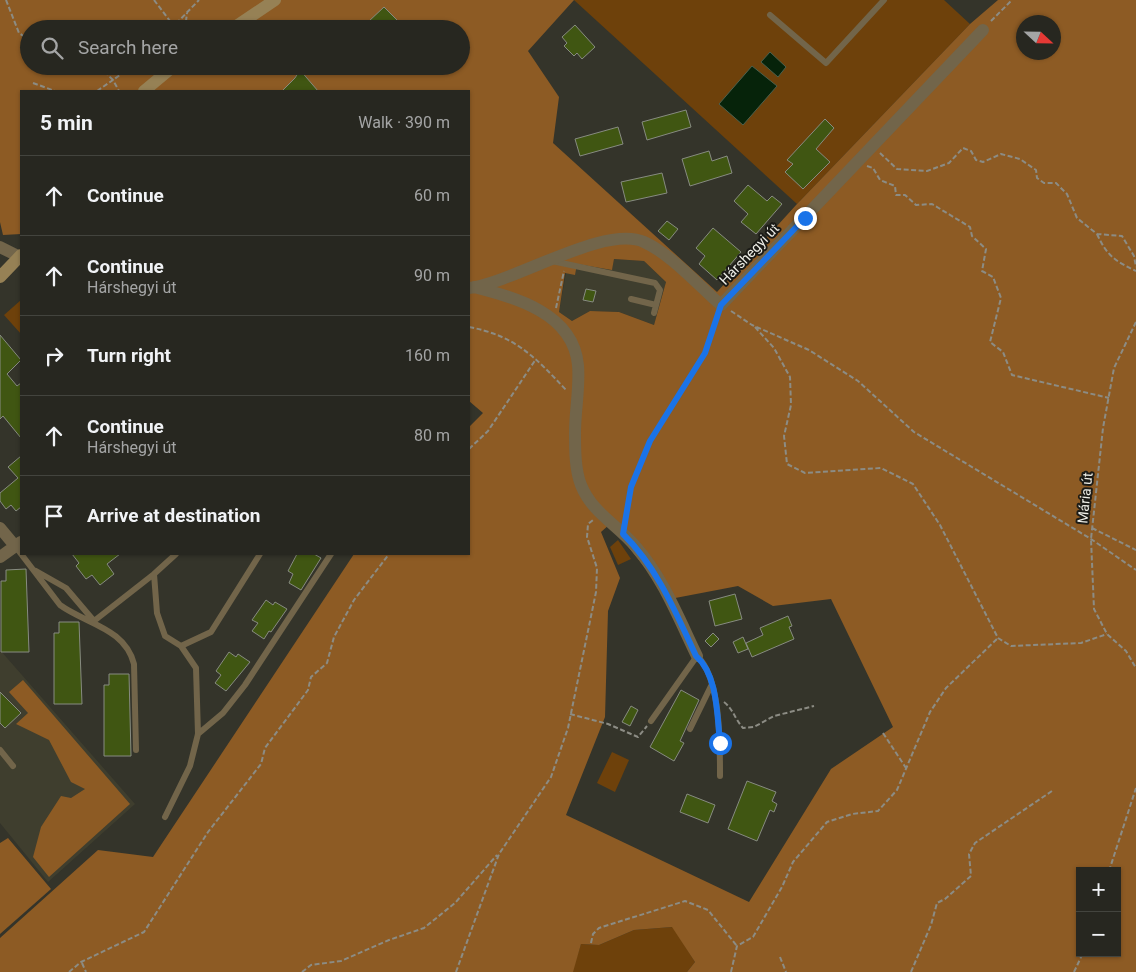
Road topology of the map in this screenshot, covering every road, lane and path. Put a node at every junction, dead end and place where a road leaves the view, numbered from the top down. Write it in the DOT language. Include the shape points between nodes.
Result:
graph roads {
  1 [pos="6,0"];
  2 [pos="154,0"];
  3 [pos="199,0"];
  4 [pos="275,0"];
  5 [pos="884,0"];
  6 [pos="1011,0"];
  7 [pos="188,11"];
  8 [pos="770,15"];
  9 [pos="169,20"];
  10 [pos="180,20"];
  11 [pos="186,20"];
  12 [pos="245,20"];
  13 [pos="983,30"];
  14 [pos="20,34"];
  15 [pos="108,75"];
  16 [pos="120,75"];
  17 [pos="163,75"];
  18 [pos="113,80"];
  19 [pos="33,83"];
  20 [pos="52,90"];
  21 [pos="98,90"];
  22 [pos="118,90"];
  23 [pos="145,90"];
  24 [pos="873,147"];
  25 [pos="858,163"];
  26 [pos="1097,234"];
  27 [pos="0,247"];
  28 [pos="20,256"];
  29 [pos="551,261"];
  30 [pos="565,264"];
  31 [pos="1136,269"];
  32 [pos="0,277"];
  33 [pos="471,288"];
  34 [pos="631,299"];
  35 [pos="656,305"];
  36 [pos="721,305"];
  37 [pos="654,313"];
  38 [pos="554,320"];
  39 [pos="1136,322"];
  40 [pos="752,325"];
  41 [pos="470,327"];
  42 [pos="536,359"];
  43 [pos="1109,398"];
  44 [pos="575,406"];
  45 [pos="470,448"];
  46 [pos="600,514"];
  47 [pos="0,528"];
  48 [pos="1092,528"];
  49 [pos="623,534"];
  50 [pos="1091,539"];
  51 [pos="18,544"];
  52 [pos="1136,550"];
  53 [pos="24,555"];
  54 [pos="175,555"];
  55 [pos="259,555"];
  56 [pos="330,555"];
  57 [pos="388,555"];
  58 [pos="0,556"];
  59 [pos="32,569"];
  60 [pos="1136,570"];
  61 [pos="154,574"];
  62 [pos="94,621"];
  63 [pos="1107,634"];
  64 [pos="998,638"];
  65 [pos="181,646"];
  66 [pos="696,656"];
  67 [pos="1136,668"];
  68 [pos="711,686"];
  69 [pos="714,699"];
  70 [pos="814,706"];
  71 [pos="570,714"];
  72 [pos="651,721"];
  73 [pos="690,729"];
  74 [pos="883,733"];
  75 [pos="198,734"];
  76 [pos="0,750"];
  77 [pos="136,750"];
  78 [pos="14,766"];
  79 [pos="906,768"];
  80 [pos="720,776"];
  81 [pos="1136,788"];
  82 [pos="1052,791"];
  83 [pos="165,817"];
  84 [pos="498,854"];
  85 [pos="1110,867"];
  86 [pos="591,943"];
  87 [pos="737,946"];
  88 [pos="780,957"];
  89 [pos="1081,957"];
  90 [pos="82,962"];
  91 [pos="69,972"];
  92 [pos="86,972"];
  93 [pos="302,972"];
  94 [pos="456,972"];
  95 [pos="732,972"];
  96 [pos="786,972"];
  97 [pos="912,972"];
  98 [pos="1074,972"];
  1 -- 14 [label="path"];
  2 -- 9 [label="path"];
  3 -- 7 [label="path"];
  4 -- 12 [label="main road"];
  5 -- 8 [label="lane" via="826,63"];
  6 -- 13 [label="path"];
  7 -- 10 [label="path"];
  7 -- 11 [label="path"];
  13 -- 24 [label="street, Hárshegyi út"];
  15 -- 18 [label="path"];
  16 -- 18 [label="path"];
  17 -- 23 [label="main road"];
  18 -- 21 [label="path"];
  18 -- 22 [label="path"];
  19 -- 20 [label="path"];
  24 -- 25 [label="street, Hárshegyi út"];
  24 -- 26 [label="path" via="897,169 936,168 949,163 963,148 983,162 1001,154 1020,159 1036,170 1037,178 1044,183 1056,183 1067,194 1077,218"];
  25 -- 36 [label="street, Hárshegyi út"];
  25 -- 43 [label="path" via="874,168 880,180 895,186 896,195 905,195 916,205 932,204 970,227 972,236 986,249 982,271 993,276 1001,298 990,342 1003,352 1012,375"];
  26 -- 31 [label="path" via="1105,251 1119,263"];
  26 -- 31 [label="path" via="1122,236 1134,256"];
  27 -- 28 [label="street"];
  28 -- 32 [label="main road"];
  29 -- 30 [label="lane"];
  29 -- 33 [label="street, Hárshegyi út"];
  29 -- 36 [label="street, Hárshegyi út" via="593,244 637,239 664,254"];
  30 -- 35 [label="lane" via="655,283 660,290"];
  30 -- 38 [label="path"];
  33 -- 38 [label="street, Hárshegyi út" via="516,298"];
  34 -- 35 [label="lane"];
  35 -- 37 [label="lane"];
  36 -- 40 [label="path"];
  36 -- 49 [label="path" via="705,353 650,441 631,487"];
  38 -- 44 [label="street, Hárshegyi út" via="576,352"];
  39 -- 43 [label="path, Mária út" via="1114,368"];
  40 -- 50 [label="path" via="809,350 858,381 914,432"];
  40 -- 64 [label="path" via="774,348 790,377 792,405 784,436 787,464 805,473 881,468 913,484 940,525"];
  41 -- 42 [label="path" via="508,338"];
  42 -- 44 [label="path" via="569,394"];
  42 -- 45 [label="path" via="488,432"];
  43 -- 48 [label="path, Mária út"];
  44 -- 46 [label="street, Hárshegyi út" via="581,485"];
  46 -- 49 [label="street, Hárshegyi út"];
  46 -- 71 [label="path" via="588,524 587,537 597,568 596,592"];
  47 -- 51 [label="street"];
  48 -- 50 [label="path, Mária út"];
  48 -- 52 [label="path"];
  49 -- 66 [label="street, Hárshegyi út" via="636,547 670,599"];
  50 -- 60 [label="path"];
  50 -- 63 [label="path, Mária út" via="1094,609"];
  51 -- 58 [label="street"];
  53 -- 59 [label="lane"];
  54 -- 61 [label="lane"];
  55 -- 65 [label="lane" via="211,632"];
  56 -- 75 [label="lane" via="245,685 223,712"];
  57 -- 90 [label="path" via="354,600 334,637 327,663 311,677 308,690 265,748 261,764 208,832 144,932"];
  59 -- 62 [label="lane" via="66,588"];
  59 -- 62 [label="lane" via="60,605 69,612"];
  61 -- 62 [label="lane"];
  61 -- 65 [label="lane" via="157,613 165,636"];
  62 -- 77 [label="lane" via="131,652"];
  63 -- 64 [label="path" via="1080,642 1011,646"];
  63 -- 67 [label="path, Mária út" via="1126,651"];
  64 -- 79 [label="path" via="946,688 930,712"];
  65 -- 75 [label="lane" via="196,668"];
  66 -- 68 [label="lane" via="702,661"];
  66 -- 72 [label="lane"];
  68 -- 69 [label="lane"];
  68 -- 73 [label="lane"];
  69 -- 70 [label="path" via="722,700 731,708 743,728"];
  69 -- 80 [label="lane" via="720,743"];
  71 -- 72 [label="path" via="608,724 638,737"];
  71 -- 84 [label="path" via="550,778"];
  74 -- 79 [label="path"];
  75 -- 83 [label="lane" via="190,766"];
  76 -- 78 [label="lane"];
  79 -- 87 [label="path" via="897,790 878,811 852,814 827,822 793,862 753,938"];
  81 -- 85 [label="path"];
  82 -- 97 [label="path" via="976,843 969,854 971,876 937,903"];
  84 -- 93 [label="path" via="455,903 424,928 341,961 311,965"];
  84 -- 94 [label="path"];
  86 -- 87 [label="path" via="599,928 686,901 708,910"];
  87 -- 95 [label="path"];
  88 -- 96 [label="path"];
  89 -- 98 [label="path"];
  90 -- 91 [label="path"];
  90 -- 92 [label="path"];
}
